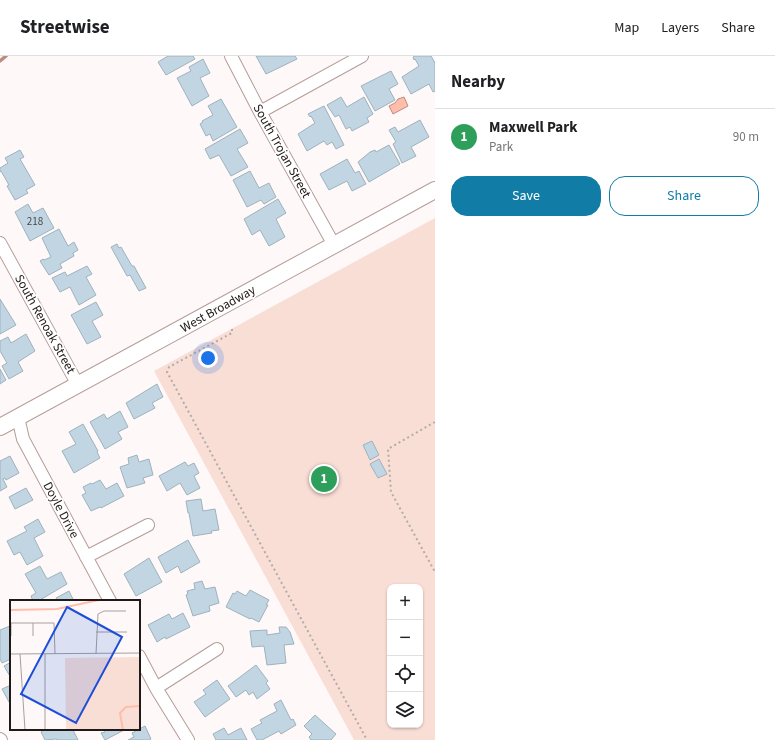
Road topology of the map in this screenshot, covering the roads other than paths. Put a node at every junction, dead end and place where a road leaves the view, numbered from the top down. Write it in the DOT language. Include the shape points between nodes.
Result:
graph roads {
  1 [pos="231,56"];
  2 [pos="362,56"];
  3 [pos="260,112"];
  4 [pos="435,190"];
  5 [pos="0,243"];
  6 [pos="334,245"];
  7 [pos="78,385"];
  8 [pos="18,417"];
  9 [pos="0,427"];
  10 [pos="148,525"];
  11 [pos="86,557"];
  12 [pos="109,600"];
  13 [pos="217,649"];
  14 [pos="140,658"];
  15 [pos="156,688"];
  16 [pos="188,740"];
  1 -- 3 [label="street, South Trojan Street"];
  2 -- 3 [label="street"];
  3 -- 6 [label="street, South Trojan Street"];
  4 -- 6 [label="main road, West Broadway"];
  5 -- 7 [label="street, South Renoak Street"];
  6 -- 7 [label="main road, West Broadway"];
  7 -- 8 [label="main road, West Broadway"];
  8 -- 9 [label="main road, West Broadway"];
  8 -- 11 [label="street, Doyle Drive" via="23,439"];
  10 -- 11 [label="street"];
  11 -- 12 [label="street, Doyle Drive"];
  13 -- 15 [label="street"];
  14 -- 15 [label="street"];
  15 -- 16 [label="street"];
}
